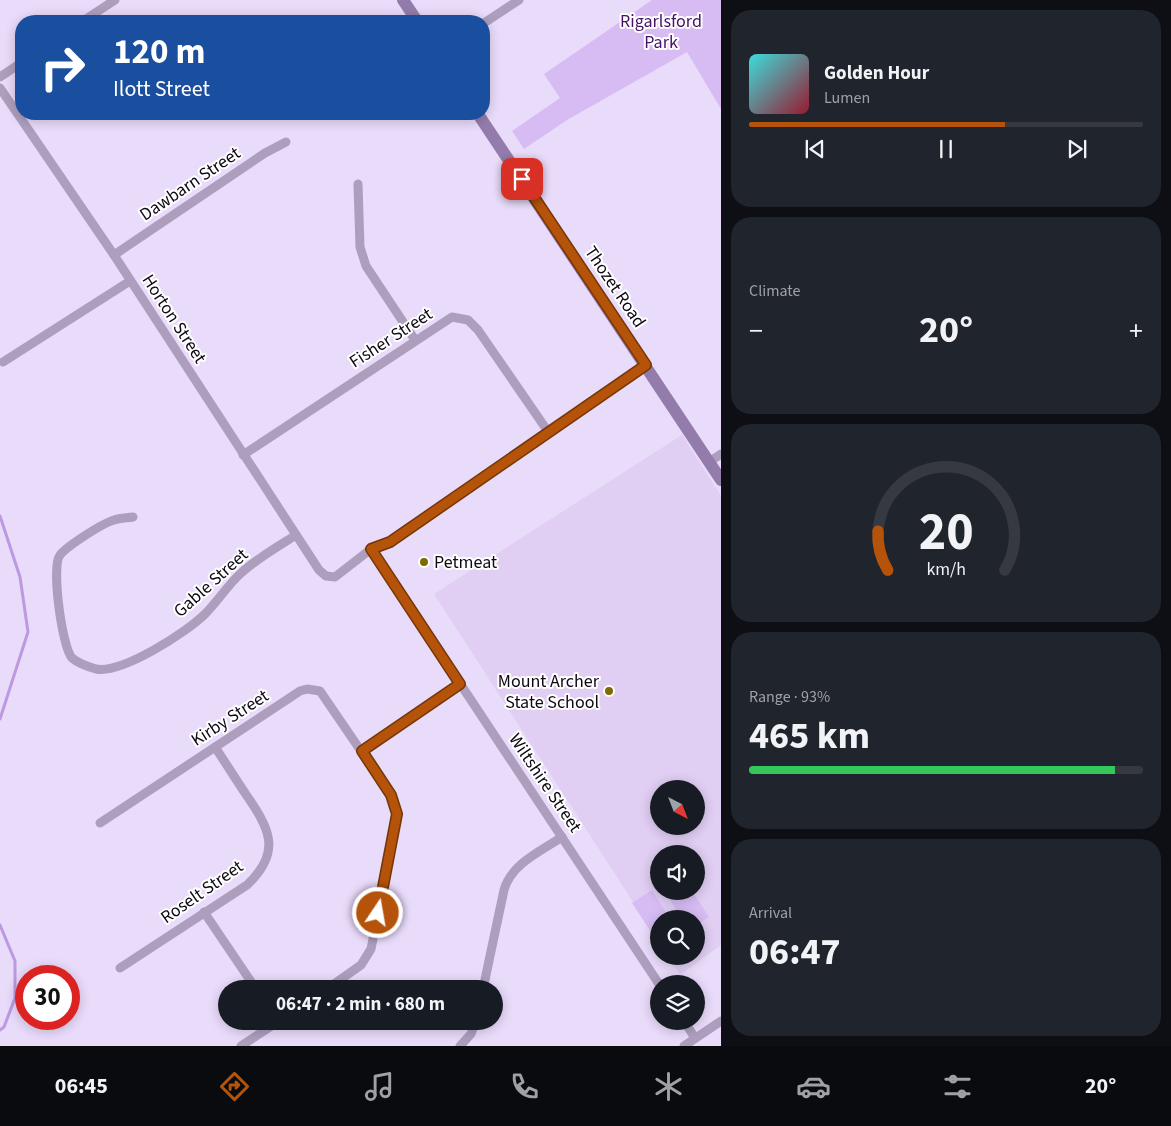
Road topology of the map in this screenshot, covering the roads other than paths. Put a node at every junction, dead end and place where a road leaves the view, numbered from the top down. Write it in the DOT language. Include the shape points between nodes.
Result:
graph roads {
  1 [pos="115,0"];
  2 [pos="402,0"];
  3 [pos="519,0"];
  4 [pos="92,15"];
  5 [pos="413,15"];
  6 [pos="490,20"];
  7 [pos="15,67"];
  8 [pos="0,77"];
  9 [pos="0,88"];
  10 [pos="15,110"];
  11 [pos="22,120"];
  12 [pos="482,120"];
  13 [pos="286,142"];
  14 [pos="358,184"];
  15 [pos="114,255"];
  16 [pos="130,281"];
  17 [pos="414,340"];
  18 [pos="4,362"];
  19 [pos="646,365"];
  20 [pos="549,434"];
  21 [pos="721,454"];
  22 [pos="243,455"];
  23 [pos="709,462"];
  24 [pos="721,480"];
  25 [pos="133,517"];
  26 [pos="296,535"];
  27 [pos="371,549"];
  28 [pos="460,684"];
  29 [pos="214,747"];
  30 [pos="362,751"];
  31 [pos="100,823"];
  32 [pos="562,837"];
  33 [pos="204,912"];
  34 [pos="120,968"];
  35 [pos="653,975"];
  36 [pos="250,980"];
  37 [pos="340,980"];
  38 [pos="485,980"];
  39 [pos="720,1025"];
  40 [pos="265,1030"];
  41 [pos="473,1030"];
  42 [pos="690,1030"];
  43 [pos="695,1038"];
  44 [pos="241,1046"];
  45 [pos="460,1046"];
  46 [pos="684,1046"];
  1 -- 4 [label="street"];
  2 -- 5 [label="street"];
  3 -- 6 [label="street"];
  7 -- 8 [label="street"];
  9 -- 10 [label="street, Horton Street"];
  11 -- 15 [label="street, Horton Street"];
  12 -- 19 [label="street, Thozet Road"];
  13 -- 15 [label="street, Dawbarn Street"];
  14 -- 17 [label="street" via="360,247 366,266"];
  15 -- 16 [label="street, Horton Street"];
  16 -- 18 [label="street"];
  16 -- 22 [label="street, Horton Street"];
  17 -- 20 [label="street, Fisher Street" via="452,317 468,320"];
  17 -- 22 [label="street, Fisher Street"];
  19 -- 20 [label="street"];
  19 -- 23 [label="street, Thozet Road"];
  20 -- 27 [label="street" via="390,542"];
  21 -- 23 [label="street"];
  22 -- 26 [label="street, Horton Street"];
  23 -- 24 [label="street, Thozet Road"];
  25 -- 26 [label="street, Gable Street" via="113,520 60,555 56,564 65,638 71,657 97,669 118,668 136,661 180,632 205,615 241,573"];
  26 -- 27 [label="street, Horton Street" via="326,576 335,577"];
  27 -- 28 [label="street, Wiltshire Street"];
  28 -- 30 [label="street"];
  28 -- 32 [label="street, Wiltshire Street"];
  29 -- 30 [label="street, Kirby Street" via="307,689 320,691 325,696"];
  29 -- 31 [label="street, Kirby Street"];
  29 -- 33 [label="street, Roselt Street" via="263,819 270,845 255,877"];
  30 -- 37 [label="street" via="395,803 397,824 370,948 361,965"];
  32 -- 35 [label="street, Wiltshire Street"];
  32 -- 38 [label="street" via="510,875"];
  33 -- 34 [label="street, Roselt Street"];
  33 -- 36 [label="street"];
  39 -- 43 [label="street"];
  40 -- 44 [label="street"];
  41 -- 45 [label="street"];
  42 -- 43 [label="street"];
  43 -- 46 [label="street"];
}
